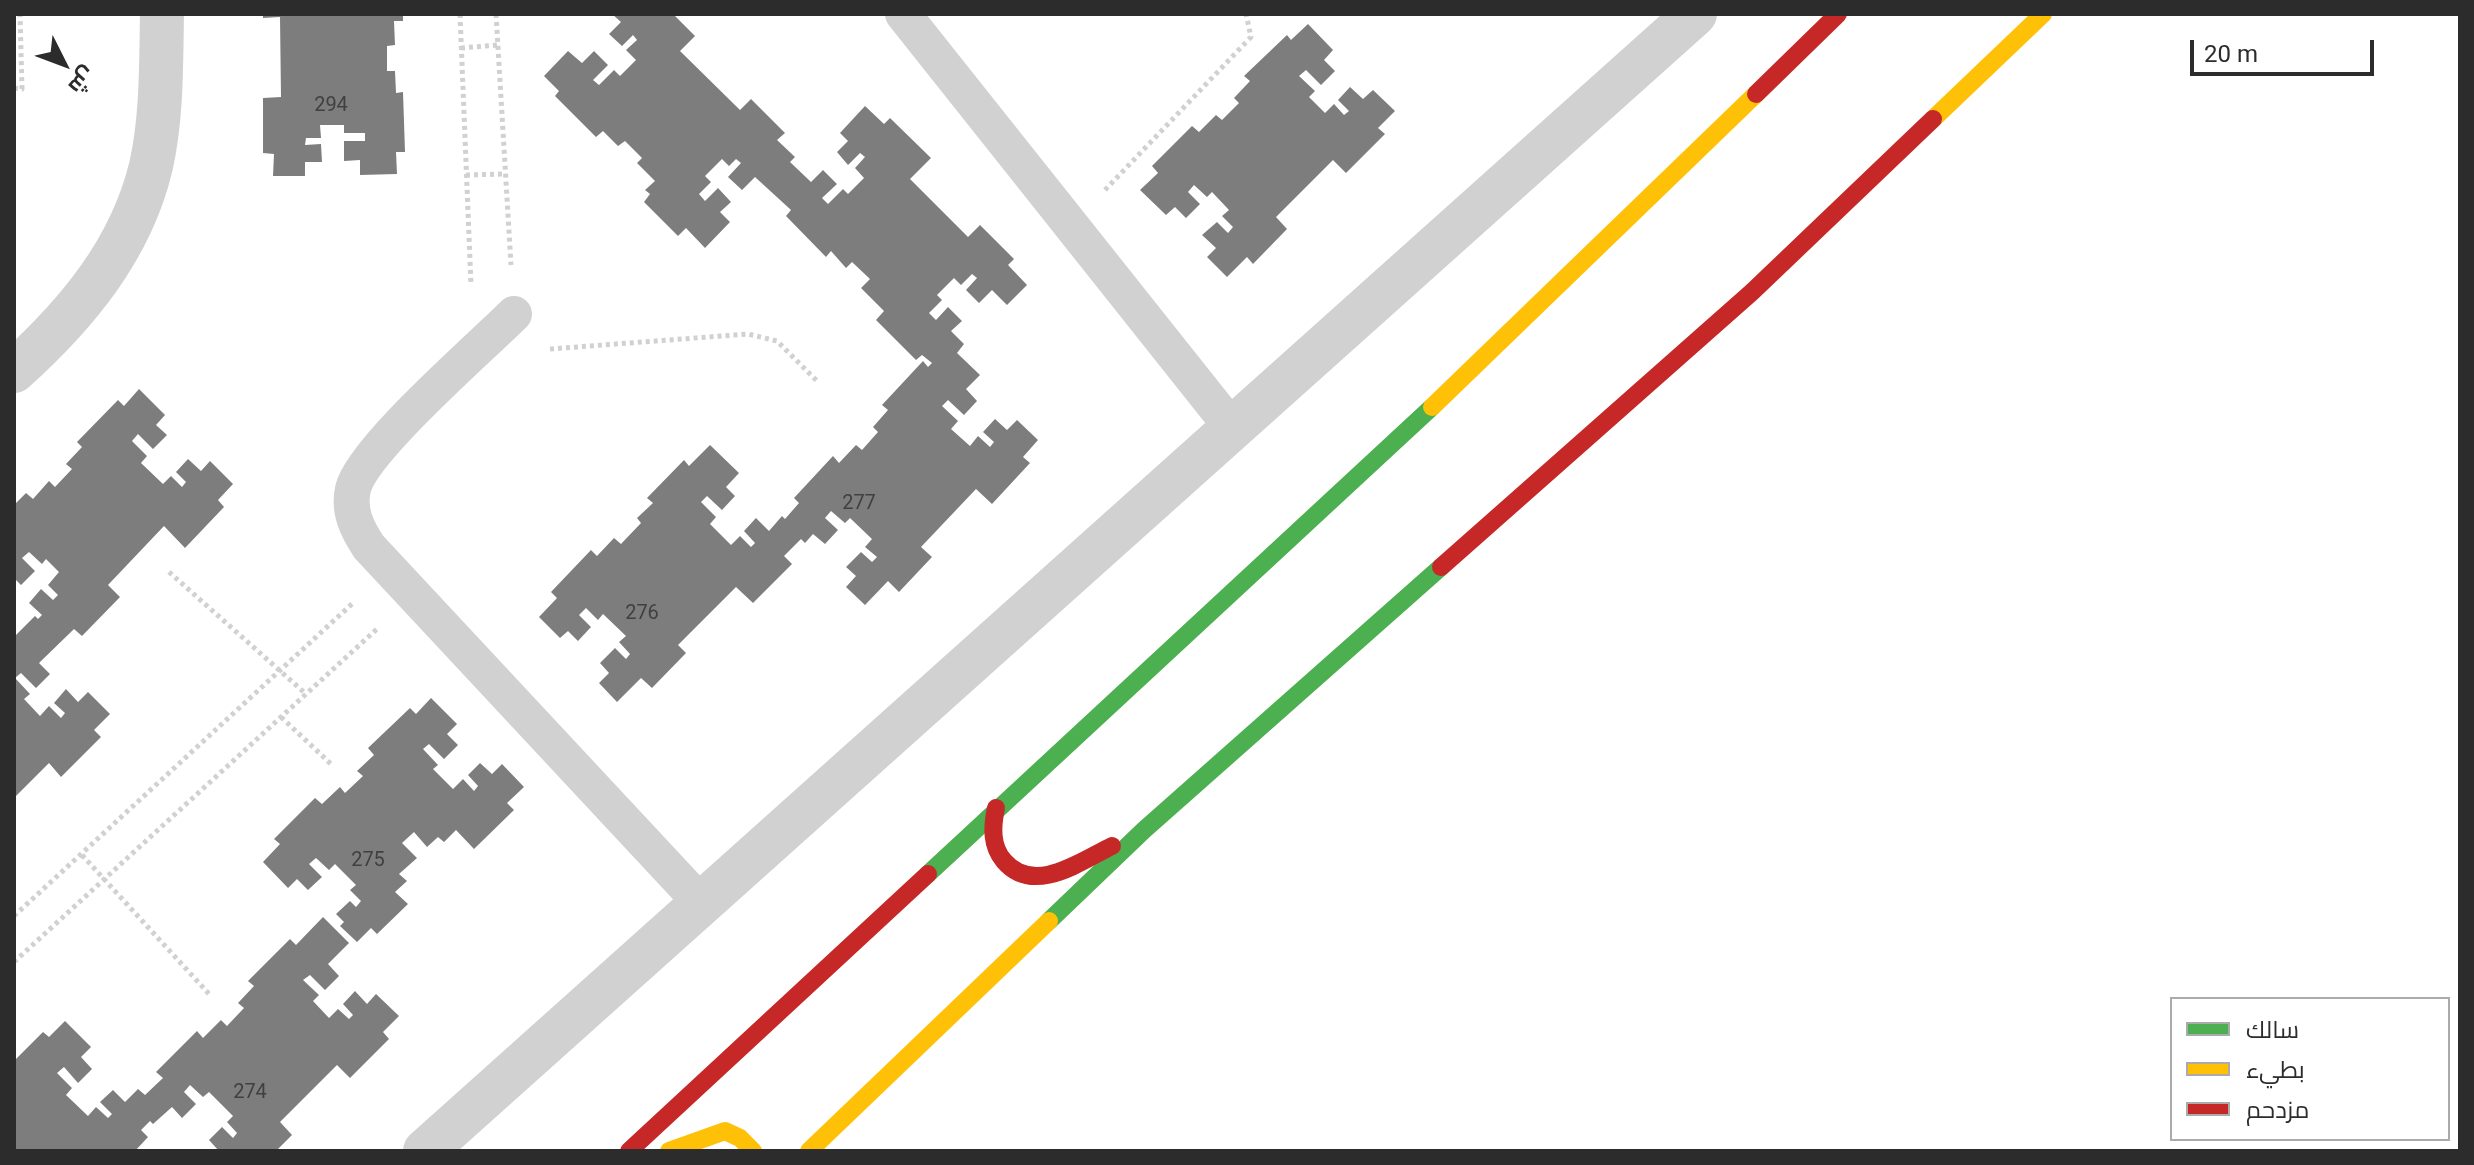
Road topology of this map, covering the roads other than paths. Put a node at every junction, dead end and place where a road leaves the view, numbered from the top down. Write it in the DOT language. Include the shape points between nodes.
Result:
graph roads {
  1 [pos="162,14"];
  2 [pos="903,14"];
  3 [pos="1695,14"];
  4 [pos="2043,14"];
  5 [pos="1820,23"];
  6 [pos="514,314"];
  7 [pos="14,371"];
  8 [pos="1233,429"];
  9 [pos="996,808"];
  10 [pos="1144,830"];
  11 [pos="702,904"];
  12 [pos="425,1151"];
  13 [pos="629,1151"];
  14 [pos="669,1151"];
  15 [pos="753,1151"];
  16 [pos="809,1151"];
  1 -- 7 [label="street" via="160,102 151,167 129,228 97,285"];
  2 -- 8 [label="lane"];
  3 -- 8 [label="street"];
  4 -- 10 [label="street" via="1752,292"];
  5 -- 9 [label="street" via="1481,362"];
  6 -- 11 [label="lane" via="369,456 352,492 352,512 358,530 390,569"];
  8 -- 11 [label="street"];
  9 -- 10 [label="street" via="991,830 996,851 1009,869 1029,878 1048,875"];
  9 -- 13 [label="street"];
  10 -- 16 [label="street"];
  11 -- 12 [label="street"];
  14 -- 15 [label="street" via="725,1131"];
}
